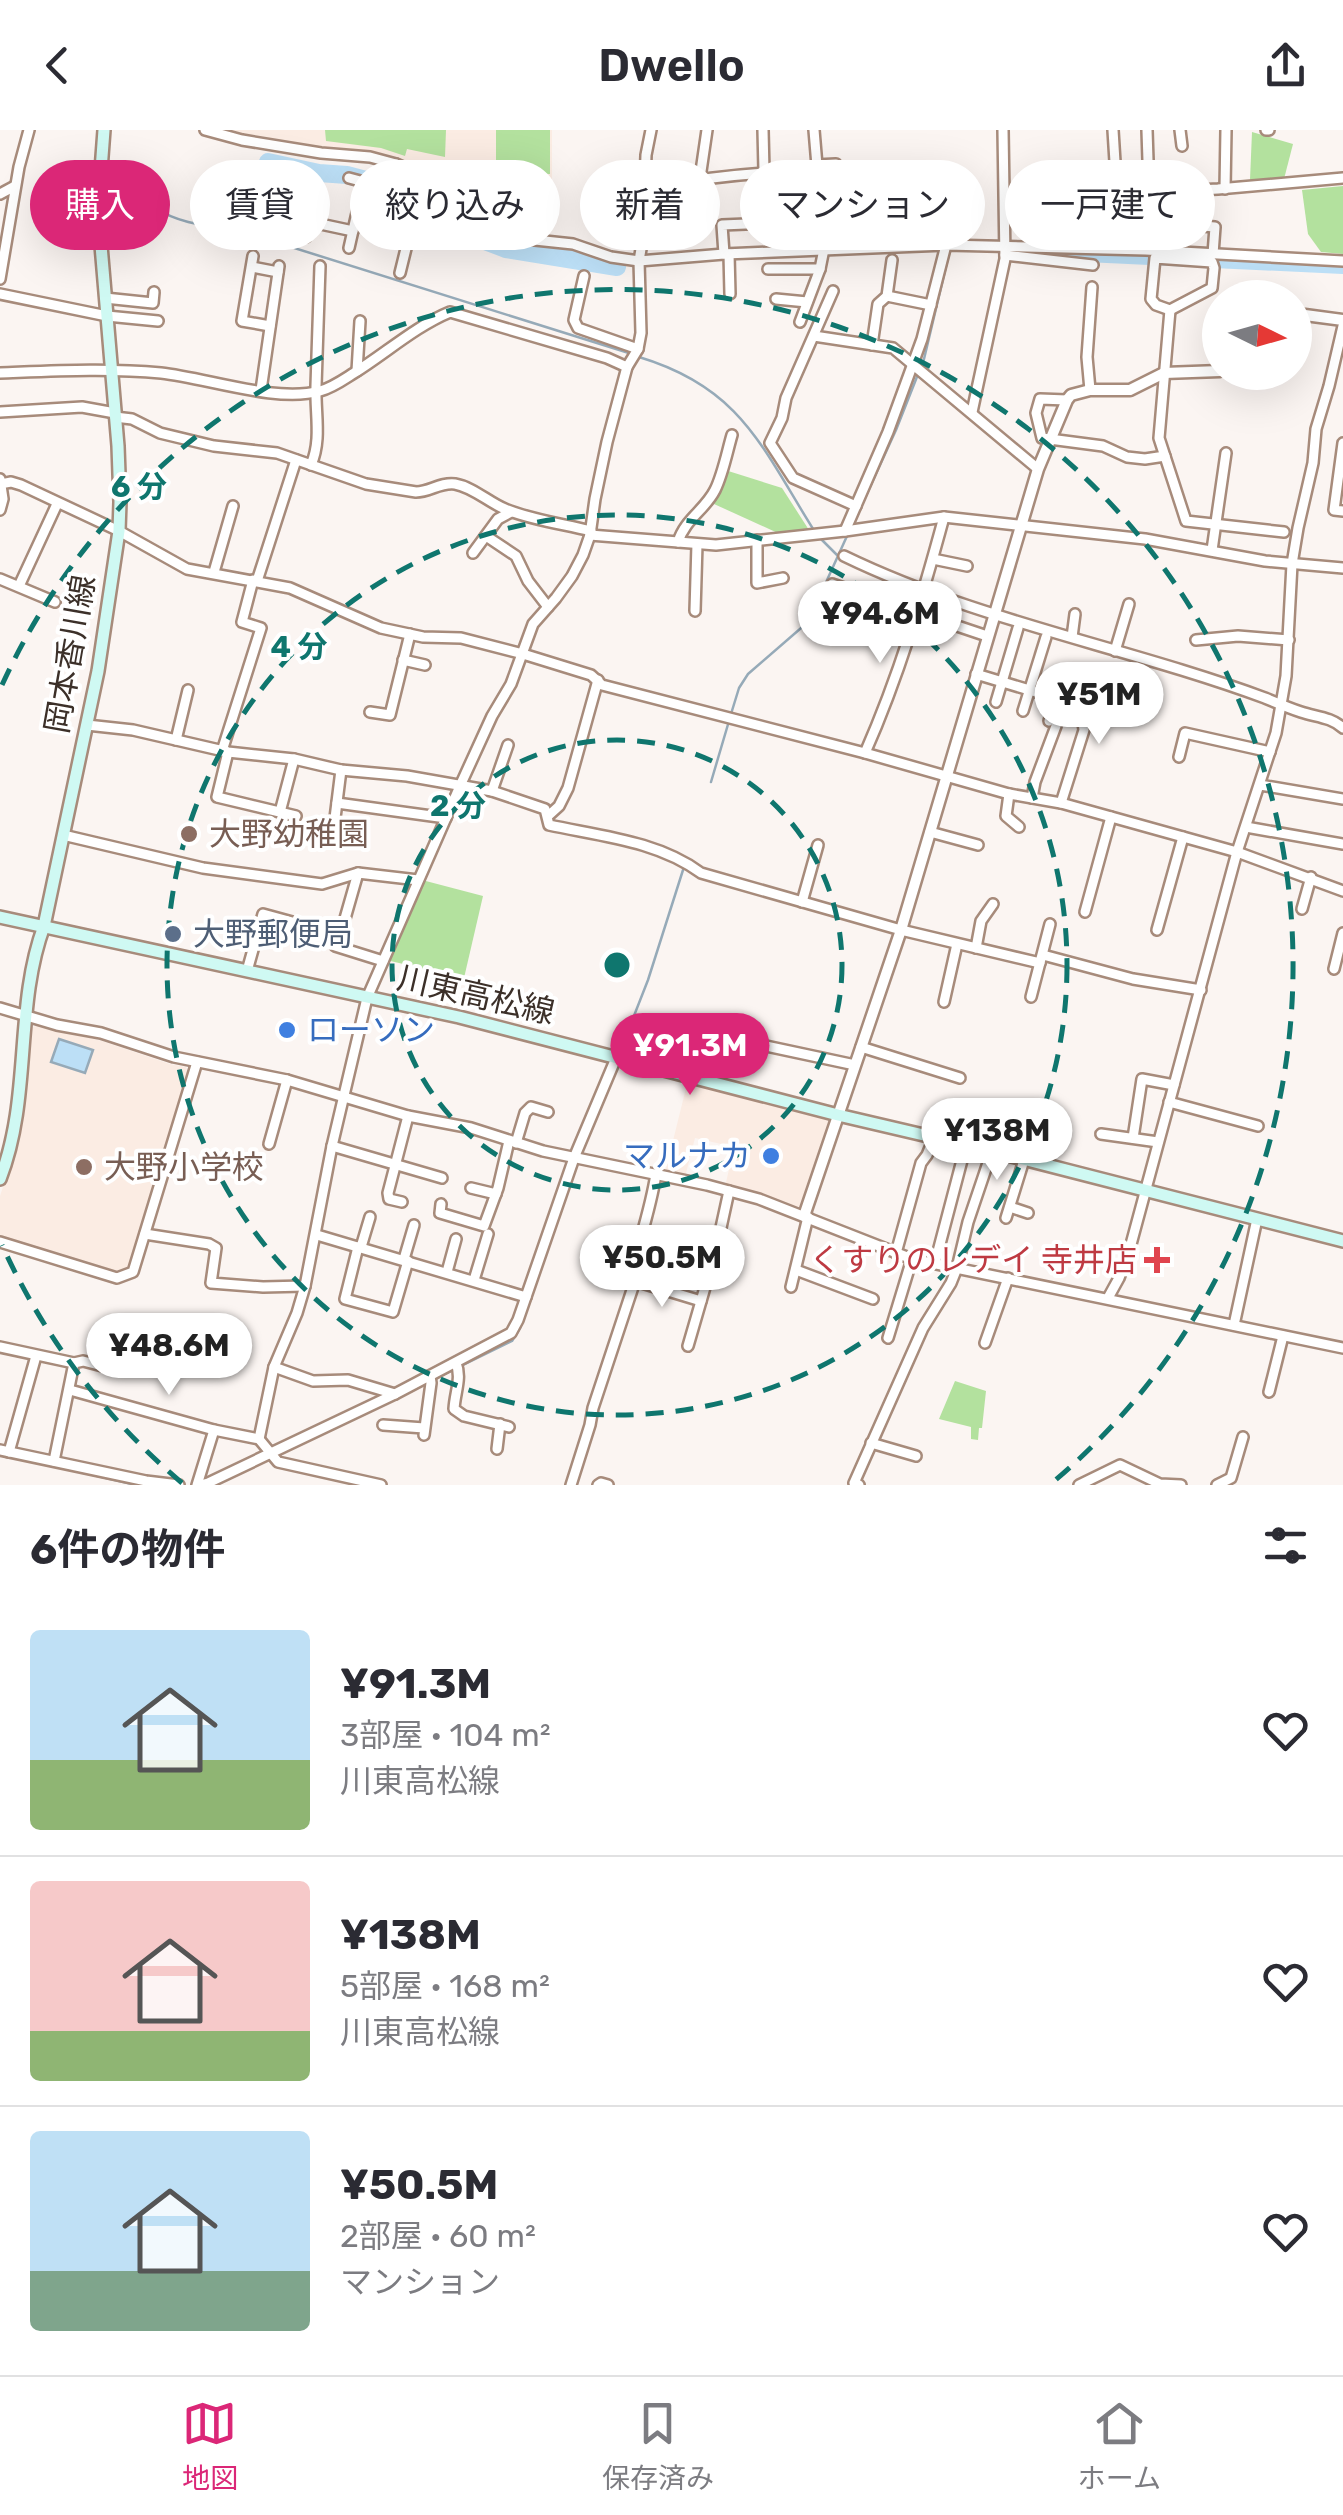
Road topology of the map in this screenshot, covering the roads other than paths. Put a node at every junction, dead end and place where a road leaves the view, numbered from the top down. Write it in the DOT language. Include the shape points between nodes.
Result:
graph roads {
  1 [pos="29,130"];
  2 [pos="104,130"];
  3 [pos="205,130"];
  4 [pos="651,130"];
  5 [pos="707,130"];
  6 [pos="763,130"];
  7 [pos="814,130"];
  8 [pos="1003,130"];
  9 [pos="1113,130"];
  10 [pos="1146,130"];
  11 [pos="1180,130"];
  12 [pos="1226,130"];
  13 [pos="1182,146"];
  14 [pos="381,160"];
  15 [pos="647,160"];
  16 [pos="703,160"];
  17 [pos="764,160"];
  18 [pos="816,160"];
  19 [pos="1115,160"];
  20 [pos="1147,160"];
  21 [pos="1343,178"];
  22 [pos="15,186"];
  23 [pos="1224,188"];
  24 [pos="1215,189"];
  25 [pos="0,194"];
  26 [pos="1005,200"];
  27 [pos="740,225"];
  28 [pos="560,243"];
  29 [pos="350,244"];
  30 [pos="349,248"];
  31 [pos="985,249"];
  32 [pos="406,250"];
  33 [pos="641,250"];
  34 [pos="804,250"];
  35 [pos="824,250"];
  36 [pos="945,250"];
  37 [pos="1213,250"];
  38 [pos="1005,251"];
  39 [pos="726,254"];
  40 [pos="1213,254"];
  41 [pos="892,260"];
  42 [pos="639,262"];
  43 [pos="1343,262"];
  44 [pos="1093,265"];
  45 [pos="320,266"];
  46 [pos="820,268"];
  47 [pos="768,269"];
  48 [pos="400,273"];
  49 [pos="584,276"];
  50 [pos="0,278"];
  51 [pos="1092,287"];
  52 [pos="833,291"];
  53 [pos="154,292"];
  54 [pos="0,294"];
  55 [pos="730,294"];
  56 [pos="887,296"];
  57 [pos="105,298"];
  58 [pos="776,299"];
  59 [pos="808,302"];
  60 [pos="932,305"];
  61 [pos="1170,310"];
  62 [pos="107,316"];
  63 [pos="1312,317"];
  64 [pos="158,321"];
  65 [pos="360,321"];
  66 [pos="800,322"];
  67 [pos="1343,323"];
  68 [pos="270,326"];
  69 [pos="814,336"];
  70 [pos="872,345"];
  71 [pos="638,348"];
  72 [pos="914,363"];
  73 [pos="627,367"];
  74 [pos="110,368"];
  75 [pos="358,370"];
  76 [pos="1202,371"];
  77 [pos="1164,372"];
  78 [pos="0,373"];
  79 [pos="261,390"];
  80 [pos="1090,390"];
  81 [pos="315,392"];
  82 [pos="1067,400"];
  83 [pos="0,412"];
  84 [pos="972,412"];
  85 [pos="115,415"];
  86 [pos="732,435"];
  87 [pos="1050,440"];
  88 [pos="1343,443"];
  89 [pos="1226,453"];
  90 [pos="1165,456"];
  91 [pos="296,460"];
  92 [pos="311,465"];
  93 [pos="1038,469"];
  94 [pos="0,481"];
  95 [pos="57,504"];
  96 [pos="232,506"];
  97 [pos="856,506"];
  98 [pos="0,510"];
  99 [pos="1343,511"];
  100 [pos="511,512"];
  101 [pos="944,516"];
  102 [pos="1022,524"];
  103 [pos="1217,524"];
  104 [pos="118,531"];
  105 [pos="845,531"];
  106 [pos="1284,532"];
  107 [pos="591,533"];
  108 [pos="486,536"];
  109 [pos="757,540"];
  110 [pos="678,542"];
  111 [pos="697,544"];
  112 [pos="1212,550"];
  113 [pos="472,553"];
  114 [pos="844,556"];
  115 [pos="933,558"];
  116 [pos="1292,564"];
  117 [pos="967,566"];
  118 [pos="1343,568"];
  119 [pos="214,572"];
  120 [pos="0,578"];
  121 [pos="783,578"];
  122 [pos="255,580"];
  123 [pos="832,584"];
  124 [pos="18,586"];
  125 [pos="925,589"];
  126 [pos="55,602"];
  127 [pos="1129,604"];
  128 [pos="548,606"];
  129 [pos="695,611"];
  130 [pos="918,613"];
  131 [pos="994,613"];
  132 [pos="1075,614"];
  133 [pos="1018,628"];
  134 [pos="410,634"];
  135 [pos="987,636"];
  136 [pos="1046,637"];
  137 [pos="1072,638"];
  138 [pos="1196,640"];
  139 [pos="1288,640"];
  140 [pos="1115,651"];
  141 [pos="523,654"];
  142 [pos="403,660"];
  143 [pos="425,665"];
  144 [pos="976,674"];
  145 [pos="1064,675"];
  146 [pos="1093,678"];
  147 [pos="598,680"];
  148 [pos="1002,682"];
  149 [pos="188,690"];
  150 [pos="1030,690"];
  151 [pos="1056,698"];
  152 [pos="996,702"];
  153 [pos="1282,705"];
  154 [pos="1023,711"];
  155 [pos="370,712"];
  156 [pos="1341,722"];
  157 [pos="86,725"];
  158 [pos="176,740"];
  159 [pos="508,745"];
  160 [pos="225,751"];
  161 [pos="1270,752"];
  162 [pos="865,753"];
  163 [pos="1179,757"];
  164 [pos="294,760"];
  165 [pos="341,770"];
  166 [pos="946,775"];
  167 [pos="1260,785"];
  168 [pos="460,786"];
  169 [pos="492,791"];
  170 [pos="1009,794"];
  171 [pos="1032,798"];
  172 [pos="1343,799"];
  173 [pos="337,803"];
  174 [pos="1061,803"];
  175 [pos="280,812"];
  176 [pos="296,816"];
  177 [pos="548,816"];
  178 [pos="1111,817"];
  179 [pos="446,818"];
  180 [pos="1246,827"];
  181 [pos="1020,828"];
  182 [pos="930,832"];
  183 [pos="64,835"];
  184 [pos="1183,837"];
  185 [pos="332,842"];
  186 [pos="1343,844"];
  187 [pos="978,845"];
  188 [pos="818,846"];
  189 [pos="1238,852"];
  190 [pos="358,873"];
  191 [pos="1311,877"];
  192 [pos="418,880"];
  193 [pos="1343,891"];
  194 [pos="802,902"];
  195 [pos="993,904"];
  196 [pos="1302,909"];
  197 [pos="1085,912"];
  198 [pos="0,917"];
  199 [pos="344,922"];
  200 [pos="1050,924"];
  201 [pos="44,926"];
  202 [pos="318,929"];
  203 [pos="900,930"];
  204 [pos="1157,930"];
  205 [pos="1343,933"];
  206 [pos="957,944"];
  207 [pos="335,946"];
  208 [pos="976,948"];
  209 [pos="1042,959"];
  210 [pos="383,961"];
  211 [pos="1334,969"];
  212 [pos="247,971"];
  213 [pos="1201,990"];
  214 [pos="1031,996"];
  215 [pos="366,998"];
  216 [pos="944,1002"];
  217 [pos="0,1008"];
  218 [pos="26,1016"];
  219 [pos="738,1040"];
  220 [pos="861,1047"];
  221 [pos="616,1058"];
  222 [pos="197,1062"];
  223 [pos="855,1065"];
  224 [pos="960,1078"];
  225 [pos="287,1080"];
  226 [pos="1174,1085"];
  227 [pos="344,1096"];
  228 [pos="1170,1102"];
  229 [pos="548,1112"];
  230 [pos="838,1115"];
  231 [pos="408,1116"];
  232 [pos="1258,1126"];
  233 [pos="1102,1134"];
  234 [pos="934,1138"];
  235 [pos="1133,1138"];
  236 [pos="513,1142"];
  237 [pos="1158,1142"];
  238 [pos="269,1144"];
  239 [pos="966,1145"];
  240 [pos="332,1146"];
  241 [pos="992,1151"];
  242 [pos="574,1158"];
  243 [pos="1024,1160"];
  244 [pos="396,1163"];
  245 [pos="656,1174"];
  246 [pos="442,1178"];
  247 [pos="0,1180"];
  248 [pos="471,1188"];
  249 [pos="1144,1190"];
  250 [pos="729,1191"];
  251 [pos="496,1194"];
  252 [pos="402,1202"];
  253 [pos="441,1204"];
  254 [pos="1028,1213"];
  255 [pos="370,1216"];
  256 [pos="806,1217"];
  257 [pos="1257,1219"];
  258 [pos="414,1226"];
  259 [pos="145,1234"];
  260 [pos="317,1234"];
  261 [pos="488,1234"];
  262 [pos="456,1239"];
  263 [pos="1343,1241"];
  264 [pos="0,1242"];
  265 [pos="360,1247"];
  266 [pos="896,1253"];
  267 [pos="912,1258"];
  268 [pos="406,1260"];
  269 [pos="936,1263"];
  270 [pos="957,1268"];
  271 [pos="796,1270"];
  272 [pos="447,1272"];
  273 [pos="1008,1278"];
  274 [pos="474,1280"];
  275 [pos="635,1281"];
  276 [pos="305,1286"];
  277 [pos="790,1287"];
  278 [pos="526,1297"];
  279 [pos="1108,1298"];
  280 [pos="873,1299"];
  281 [pos="700,1301"];
  282 [pos="1234,1325"];
  283 [pos="1283,1336"];
  284 [pos="888,1338"];
  285 [pos="985,1344"];
  286 [pos="688,1346"];
  287 [pos="0,1348"];
  288 [pos="1343,1348"];
  289 [pos="36,1356"];
  290 [pos="74,1364"];
  291 [pos="274,1366"];
  292 [pos="457,1366"];
  293 [pos="118,1370"];
  294 [pos="430,1379"];
  295 [pos="70,1390"];
  296 [pos="1269,1392"];
  297 [pos="396,1394"];
  298 [pos="383,1425"];
  299 [pos="214,1430"];
  300 [pos="1242,1438"];
  301 [pos="259,1439"];
  302 [pos="871,1443"];
  303 [pos="497,1449"];
  304 [pos="5,1451"];
  305 [pos="270,1454"];
  306 [pos="916,1456"];
  307 [pos="54,1461"];
  308 [pos="178,1485"];
  309 [pos="199,1485"];
  310 [pos="381,1485"];
  311 [pos="571,1485"];
  312 [pos="598,1485"];
  313 [pos="608,1485"];
  314 [pos="859,1485"];
  315 [pos="1079,1485"];
  316 [pos="1181,1485"];
  317 [pos="1217,1485"];
  1 -- 22 [label="street"];
  2 -- 57 [label="main road, 岡本香川線" via="98,210"];
  3 -- 14 [label="street"];
  4 -- 15 [label="street"];
  5 -- 16 [label="street"];
  6 -- 17 [label="street"];
  7 -- 18 [label="street"];
  8 -- 26 [label="street"];
  9 -- 19 [label="street"];
  10 -- 20 [label="street"];
  11 -- 13 [label="street"];
  12 -- 23 [label="street"];
  21 -- 23 [label="street"];
  22 -- 25 [label="street"];
  22 -- 50 [label="street"];
  23 -- 24 [label="street"];
  27 -- 39 [label="street" via="722,226"];
  28 -- 42 [label="street"];
  29 -- 30 [label="street"];
  31 -- 38 [label="street"];
  32 -- 48 [label="street"];
  33 -- 42 [label="street"];
  34 -- 39 [label="street"];
  35 -- 46 [label="street"];
  36 -- 60 [label="street"];
  37 -- 40 [label="street"];
  38 -- 40 [label="street"];
  38 -- 44 [label="street"];
  38 -- 84 [label="street"];
  39 -- 42 [label="street"];
  39 -- 55 [label="street"];
  40 -- 43 [label="street"];
  41 -- 56 [label="street"];
  42 -- 71 [label="street"];
  45 -- 81 [label="street"];
  46 -- 47 [label="street"];
  46 -- 59 [label="street"];
  49 -- 71 [label="street" via="578,328"];
  51 -- 80 [label="street"];
  52 -- 69 [label="street"];
  53 -- 57 [label="street" via="153,303"];
  54 -- 62 [label="street"];
  56 -- 60 [label="street"];
  56 -- 70 [label="street" via="878,304"];
  57 -- 62 [label="main road, 岡本香川線"];
  58 -- 59 [label="street"];
  59 -- 66 [label="street"];
  60 -- 72 [label="street"];
  61 -- 61 [label="street" via="1151,298 1155,258 1212,262 1212,288"];
  61 -- 77 [label="street"];
  62 -- 64 [label="street"];
  62 -- 74 [label="main road, 岡本香川線"];
  63 -- 67 [label="street"];
  65 -- 75 [label="street"];
  67 -- 116 [label="street"];
  68 -- 68 [label="street" via="278,269 252,261 242,321"];
  68 -- 79 [label="street"];
  69 -- 70 [label="street"];
  69 -- 97 [label="street" via="770,443 793,478"];
  70 -- 72 [label="street" via="893,348"];
  71 -- 73 [label="street"];
  72 -- 84 [label="street"];
  72 -- 97 [label="street"];
  73 -- 75 [label="street" via="450,312"];
  73 -- 107 [label="street"];
  74 -- 78 [label="street"];
  74 -- 79 [label="street"];
  74 -- 85 [label="main road, 岡本香川線"];
  75 -- 81 [label="street"];
  76 -- 77 [label="street"];
  77 -- 80 [label="street" via="1130,390"];
  77 -- 90 [label="street" via="1159,438"];
  79 -- 81 [label="street"];
  80 -- 82 [label="street"];
  81 -- 92 [label="street" via="318,433"];
  82 -- 87 [label="street"];
  82 -- 87 [label="street" via="1040,399 1042,438"];
  83 -- 85 [label="street" via="82,407"];
  84 -- 93 [label="street"];
  85 -- 91 [label="street" via="160,433"];
  85 -- 104 [label="main road, 岡本香川線"];
  86 -- 110 [label="street" via="715,491"];
  87 -- 90 [label="street" via="1145,459"];
  87 -- 93 [label="street"];
  88 -- 99 [label="street" via="1334,510"];
  89 -- 103 [label="street"];
  90 -- 103 [label="street" via="1186,522"];
  91 -- 92 [label="street"];
  91 -- 122 [label="street"];
  92 -- 100 [label="street" via="416,492 459,485"];
  93 -- 102 [label="street"];
  94 -- 95 [label="street"];
  94 -- 98 [label="street"];
  95 -- 104 [label="street"];
  95 -- 124 [label="street"];
  96 -- 119 [label="street"];
  97 -- 105 [label="street"];
  100 -- 107 [label="street"];
  100 -- 108 [label="street"];
  101 -- 102 [label="street"];
  101 -- 105 [label="street"];
  101 -- 115 [label="street"];
  102 -- 112 [label="street"];
  102 -- 131 [label="street"];
  103 -- 106 [label="street"];
  103 -- 112 [label="street"];
  104 -- 119 [label="street" via="187,569"];
  104 -- 157 [label="main road, 岡本香川線"];
  105 -- 109 [label="street"];
  107 -- 110 [label="street"];
  107 -- 128 [label="street" via="572,576"];
  108 -- 113 [label="street"];
  108 -- 128 [label="street" via="516,556"];
  109 -- 111 [label="street"];
  109 -- 121 [label="street" via="757,583"];
  110 -- 111 [label="street"];
  111 -- 129 [label="street"];
  112 -- 116 [label="street"];
  114 -- 125 [label="street"];
  115 -- 117 [label="street"];
  115 -- 125 [label="street"];
  116 -- 118 [label="street"];
  116 -- 139 [label="street"];
  119 -- 122 [label="street"];
  120 -- 124 [label="street"];
  122 -- 134 [label="street"];
  122 -- 160 [label="street" via="242,622 262,628"];
  123 -- 130 [label="street"];
  124 -- 126 [label="street"];
  125 -- 130 [label="street"];
  125 -- 131 [label="street"];
  127 -- 140 [label="street"];
  128 -- 141 [label="street"];
  130 -- 135 [label="street"];
  130 -- 162 [label="street"];
  131 -- 135 [label="street"];
  131 -- 137 [label="street"];
  132 -- 137 [label="street"];
  133 -- 148 [label="street"];
  134 -- 141 [label="street"];
  134 -- 142 [label="street"];
  135 -- 144 [label="street"];
  136 -- 150 [label="street"];
  137 -- 140 [label="street"];
  138 -- 139 [label="street"];
  139 -- 153 [label="street"];
  140 -- 153 [label="street"];
  141 -- 147 [label="street"];
  141 -- 168 [label="street"];
  142 -- 143 [label="street"];
  142 -- 155 [label="street" via="390,716"];
  144 -- 148 [label="street"];
  144 -- 166 [label="street"];
  145 -- 151 [label="street"];
  146 -- 174 [label="street"];
  147 -- 162 [label="street"];
  147 -- 177 [label="street" via="568,788"];
  148 -- 150 [label="street"];
  148 -- 152 [label="street"];
  149 -- 158 [label="street"];
  150 -- 151 [label="street"];
  150 -- 154 [label="street"];
  151 -- 171 [label="street"];
  153 -- 156 [label="street"];
  153 -- 161 [label="street"];
  157 -- 158 [label="street"];
  157 -- 183 [label="main road, 岡本香川線"];
  158 -- 160 [label="street"];
  159 -- 169 [label="street"];
  160 -- 164 [label="street"];
  160 -- 175 [label="street" via="217,797"];
  161 -- 163 [label="street" via="1185,734"];
  161 -- 167 [label="street"];
  162 -- 166 [label="street"];
  164 -- 165 [label="street"];
  164 -- 175 [label="street"];
  165 -- 168 [label="street"];
  165 -- 173 [label="street"];
  166 -- 170 [label="street"];
  166 -- 182 [label="street"];
  167 -- 172 [label="street"];
  167 -- 180 [label="street"];
  168 -- 169 [label="street"];
  168 -- 179 [label="street"];
  169 -- 177 [label="street" via="539,806"];
  170 -- 171 [label="street"];
  170 -- 181 [label="street" via="1006,816"];
  171 -- 174 [label="street"];
  173 -- 179 [label="street"];
  173 -- 185 [label="street"];
  174 -- 178 [label="street"];
  175 -- 176 [label="street"];
  177 -- 194 [label="street" via="549,825 645,845 701,873"];
  178 -- 184 [label="street"];
  178 -- 197 [label="street"];
  179 -- 192 [label="street"];
  180 -- 186 [label="street"];
  180 -- 189 [label="street"];
  182 -- 187 [label="street"];
  182 -- 203 [label="street"];
  183 -- 190 [label="street" via="202,868 322,884"];
  183 -- 201 [label="main road, 岡本香川線"];
  184 -- 189 [label="street"];
  184 -- 204 [label="street"];
  188 -- 194 [label="street"];
  189 -- 191 [label="street"];
  189 -- 213 [label="street"];
  190 -- 192 [label="street"];
  190 -- 199 [label="street"];
  191 -- 193 [label="street"];
  191 -- 196 [label="street"];
  192 -- 210 [label="street"];
  194 -- 203 [label="street"];
  195 -- 208 [label="street" via="981,921"];
  198 -- 201 [label="main road, 川東高松線"];
  200 -- 209 [label="street"];
  201 -- 212 [label="main road, 川東高松線"];
  201 -- 218 [label="main road, 岡本香川線"];
  202 -- 212 [label="street" via="262,914"];
  203 -- 206 [label="street"];
  203 -- 220 [label="street"];
  205 -- 211 [label="street"];
  206 -- 208 [label="street"];
  206 -- 216 [label="street"];
  207 -- 210 [label="street"];
  208 -- 209 [label="street"];
  209 -- 213 [label="street"];
  209 -- 214 [label="street"];
  210 -- 215 [label="street"];
  212 -- 215 [label="main road, 川東高松線"];
  213 -- 226 [label="street"];
  215 -- 221 [label="main road, 川東高松線"];
  215 -- 227 [label="street"];
  217 -- 218 [label="street"];
  218 -- 222 [label="street"];
  218 -- 247 [label="main road, 岡本香川線" via="17,1120"];
  219 -- 223 [label="street"];
  220 -- 223 [label="street"];
  220 -- 224 [label="street"];
  221 -- 230 [label="main road, 川東高松線"];
  221 -- 242 [label="street"];
  222 -- 225 [label="street"];
  222 -- 259 [label="street"];
  223 -- 230 [label="street"];
  225 -- 227 [label="street"];
  225 -- 238 [label="street"];
  226 -- 228 [label="street"];
  226 -- 235 [label="street" via="1142,1079"];
  227 -- 231 [label="street"];
  227 -- 240 [label="street"];
  228 -- 232 [label="street"];
  228 -- 237 [label="street"];
  229 -- 236 [label="street" via="531,1107"];
  230 -- 234 [label="main road, 川東高松線"];
  230 -- 256 [label="street"];
  231 -- 236 [label="street"];
  231 -- 244 [label="street"];
  233 -- 235 [label="street"];
  234 -- 239 [label="main road, 川東高松線"];
  234 -- 266 [label="street"];
  235 -- 237 [label="street"];
  236 -- 242 [label="street"];
  236 -- 251 [label="street"];
  237 -- 249 [label="street"];
  239 -- 241 [label="main road, 川東高松線"];
  239 -- 269 [label="street"];
  240 -- 244 [label="street"];
  240 -- 260 [label="street"];
  241 -- 243 [label="main road, 川東高松線"];
  241 -- 270 [label="street"];
  242 -- 245 [label="street"];
  242 -- 278 [label="street"];
  243 -- 249 [label="main road, 川東高松線"];
  243 -- 254 [label="street" via="1008,1213"];
  244 -- 246 [label="street"];
  244 -- 252 [label="street" via="388,1193"];
  245 -- 250 [label="street"];
  245 -- 275 [label="street"];
  248 -- 251 [label="street"];
  249 -- 257 [label="main road, 川東高松線"];
  249 -- 279 [label="street" via="1130,1248"];
  250 -- 256 [label="street"];
  250 -- 281 [label="street"];
  251 -- 253 [label="street" via="484,1226 440,1213"];
  255 -- 265 [label="street"];
  256 -- 266 [label="street"];
  256 -- 271 [label="street"];
  257 -- 263 [label="main road, 川東高松線"];
  257 -- 282 [label="street"];
  258 -- 268 [label="street"];
  259 -- 264 [label="street" via="134,1272 117,1278"];
  259 -- 276 [label="street" via="216,1248 211,1283"];
  260 -- 265 [label="street"];
  260 -- 276 [label="street"];
  261 -- 274 [label="street"];
  262 -- 272 [label="street"];
  265 -- 268 [label="street"];
  265 -- 268 [label="street" via="345,1299 393,1312"];
  266 -- 267 [label="street"];
  267 -- 269 [label="street"];
  267 -- 284 [label="street"];
  268 -- 272 [label="street"];
  269 -- 270 [label="street"];
  270 -- 273 [label="street"];
  270 -- 302 [label="street"];
  271 -- 277 [label="street"];
  271 -- 280 [label="street"];
  272 -- 274 [label="street"];
  273 -- 279 [label="street"];
  273 -- 285 [label="street"];
  274 -- 278 [label="street"];
  275 -- 281 [label="street"];
  275 -- 311 [label="street"];
  276 -- 291 [label="street"];
  278 -- 292 [label="street" via="511,1332"];
  279 -- 282 [label="street"];
  281 -- 286 [label="street"];
  282 -- 283 [label="street"];
  283 -- 288 [label="street"];
  283 -- 296 [label="street"];
  287 -- 289 [label="street"];
  289 -- 290 [label="street"];
  289 -- 304 [label="street"];
  290 -- 293 [label="street"];
  290 -- 295 [label="street"];
  291 -- 297 [label="street" via="313,1381 348,1380"];
  291 -- 301 [label="street"];
  292 -- 294 [label="street"];
  292 -- 303 [label="street" via="454,1409 505,1426"];
  294 -- 297 [label="street"];
  294 -- 298 [label="street" via="424,1431"];
  295 -- 299 [label="street"];
  295 -- 307 [label="street"];
  297 -- 305 [label="street"];
  299 -- 301 [label="street"];
  299 -- 309 [label="street"];
  300 -- 317 [label="street" via="1230,1478"];
  301 -- 305 [label="street"];
  302 -- 306 [label="street"];
  302 -- 314 [label="street" via="854,1482"];
  304 -- 307 [label="street"];
  305 -- 309 [label="street"];
  305 -- 310 [label="street" via="278,1462"];
  307 -- 308 [label="street"];
  312 -- 313 [label="street"];
  315 -- 316 [label="street" via="1120,1465 1160,1484"];
}
